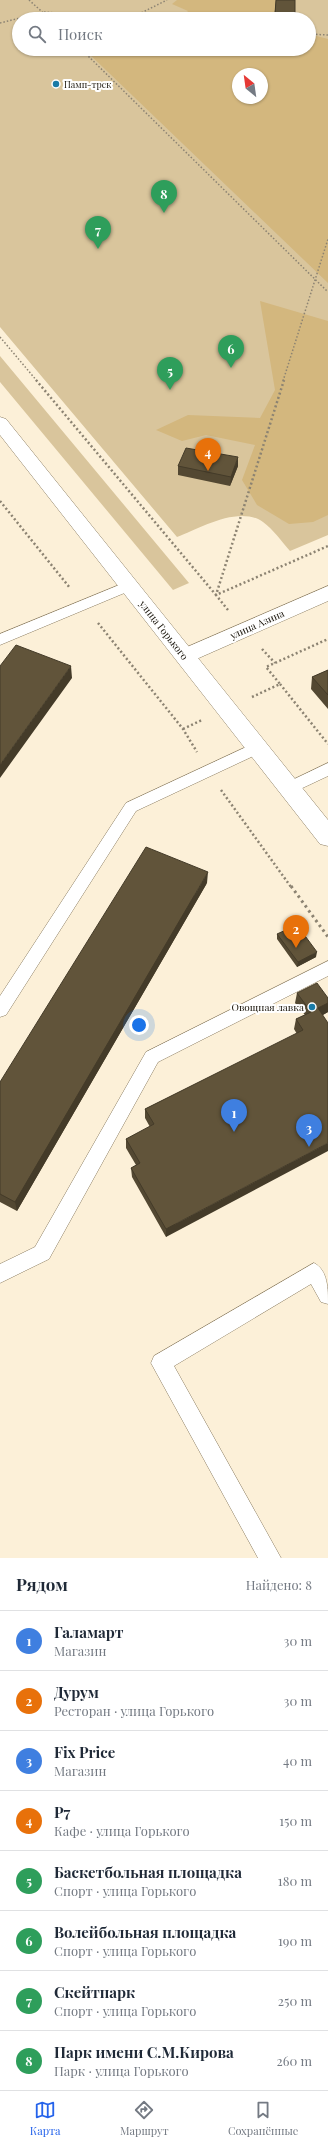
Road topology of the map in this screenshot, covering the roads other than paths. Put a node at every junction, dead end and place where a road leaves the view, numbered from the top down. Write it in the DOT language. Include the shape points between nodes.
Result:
graph roads {
  1 [pos="0,423"];
  2 [pos="129,586"];
  3 [pos="328,593"];
  4 [pos="0,640"];
  5 [pos="185,656"];
  6 [pos="257,748"];
  7 [pos="328,770"];
  8 [pos="289,788"];
  9 [pos="328,837"];
  10 [pos="328,968"];
  11 [pos="0,1010"];
  12 [pos="0,1274"];
  13 [pos="328,1295"];
  14 [pos="270,1558"];
  1 -- 2 [label="street, улица Горького"];
  2 -- 4 [label="lane"];
  2 -- 5 [label="street, улица Горького"];
  3 -- 5 [label="street, улица Азина"];
  5 -- 6 [label="street, улица Горького"];
  6 -- 8 [label="street, улица Горького"];
  6 -- 11 [label="lane" via="130,807"];
  7 -- 8 [label="lane"];
  8 -- 9 [label="street, улица Горького"];
  10 -- 12 [label="lane" via="152,1057 42,1253"];
  13 -- 14 [label="lane" via="314,1272 161,1362"];
}
